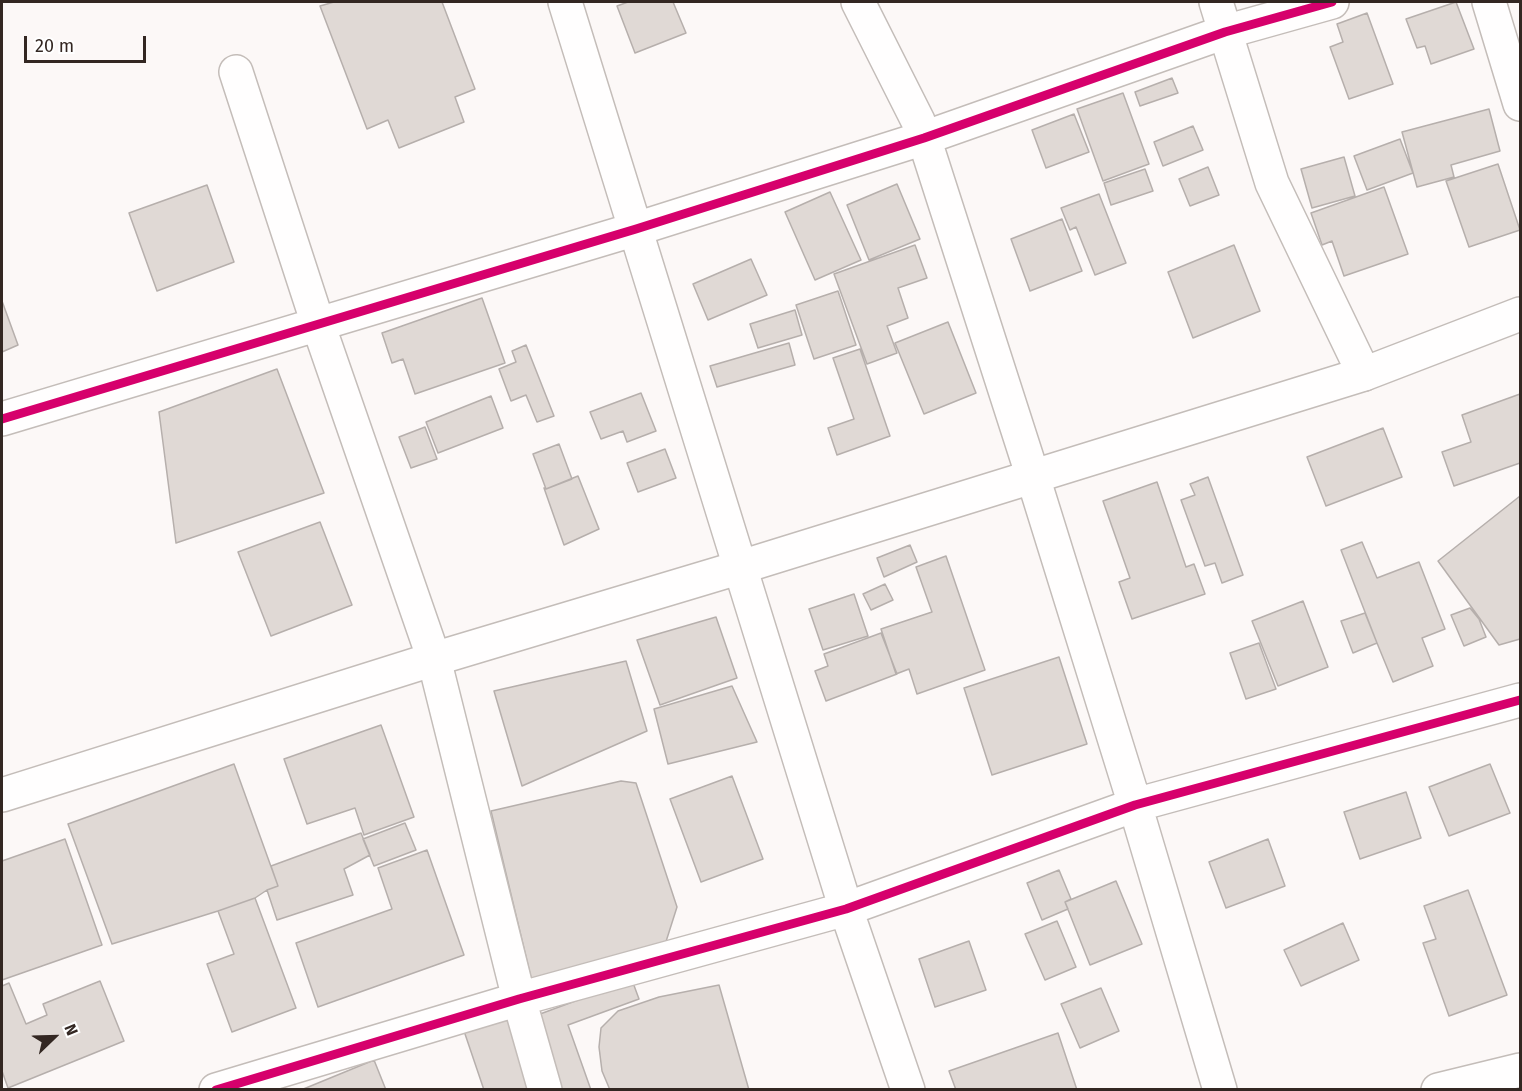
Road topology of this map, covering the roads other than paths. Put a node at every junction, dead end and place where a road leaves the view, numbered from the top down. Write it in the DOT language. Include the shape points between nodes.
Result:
graph roads {
  1 [pos="565,2"];
  2 [pos="858,2"];
  3 [pos="1216,2"];
  4 [pos="1332,2"];
  5 [pos="1489,2"];
  6 [pos="1225,32"];
  7 [pos="236,72"];
  8 [pos="1521,104"];
  9 [pos="924,138"];
  10 [pos="636,229"];
  11 [pos="1521,314"];
  12 [pos="318,324"];
  13 [pos="1364,374"];
  14 [pos="2,419"];
  15 [pos="1033,477"];
  16 [pos="741,567"];
  17 [pos="434,659"];
  18 [pos="1521,700"];
  19 [pos="2,795"];
  20 [pos="1135,805"];
  21 [pos="846,909"];
  22 [pos="519,999"];
  23 [pos="1521,1070"];
  24 [pos="216,1089"];
  25 [pos="545,1089"];
  26 [pos="908,1089"];
  27 [pos="1220,1089"];
  28 [pos="1438,1089"];
  1 -- 10 [label="street"];
  2 -- 9 [label="street"];
  3 -- 6 [label="street"];
  4 -- 6 [label="street"];
  5 -- 8 [label="street"];
  6 -- 9 [label="street"];
  6 -- 13 [label="street" via="1272,183"];
  7 -- 12 [label="street"];
  9 -- 10 [label="street"];
  9 -- 15 [label="street"];
  10 -- 12 [label="street"];
  10 -- 16 [label="street"];
  11 -- 13 [label="street"];
  12 -- 14 [label="street"];
  12 -- 17 [label="street"];
  13 -- 15 [label="street"];
  15 -- 16 [label="street"];
  15 -- 20 [label="street"];
  16 -- 17 [label="street"];
  16 -- 21 [label="street"];
  17 -- 19 [label="street"];
  17 -- 22 [label="street"];
  18 -- 20 [label="street"];
  20 -- 21 [label="street"];
  20 -- 27 [label="street"];
  21 -- 22 [label="street"];
  21 -- 26 [label="street"];
  22 -- 24 [label="street"];
  22 -- 25 [label="street"];
  23 -- 28 [label="street"];
}
